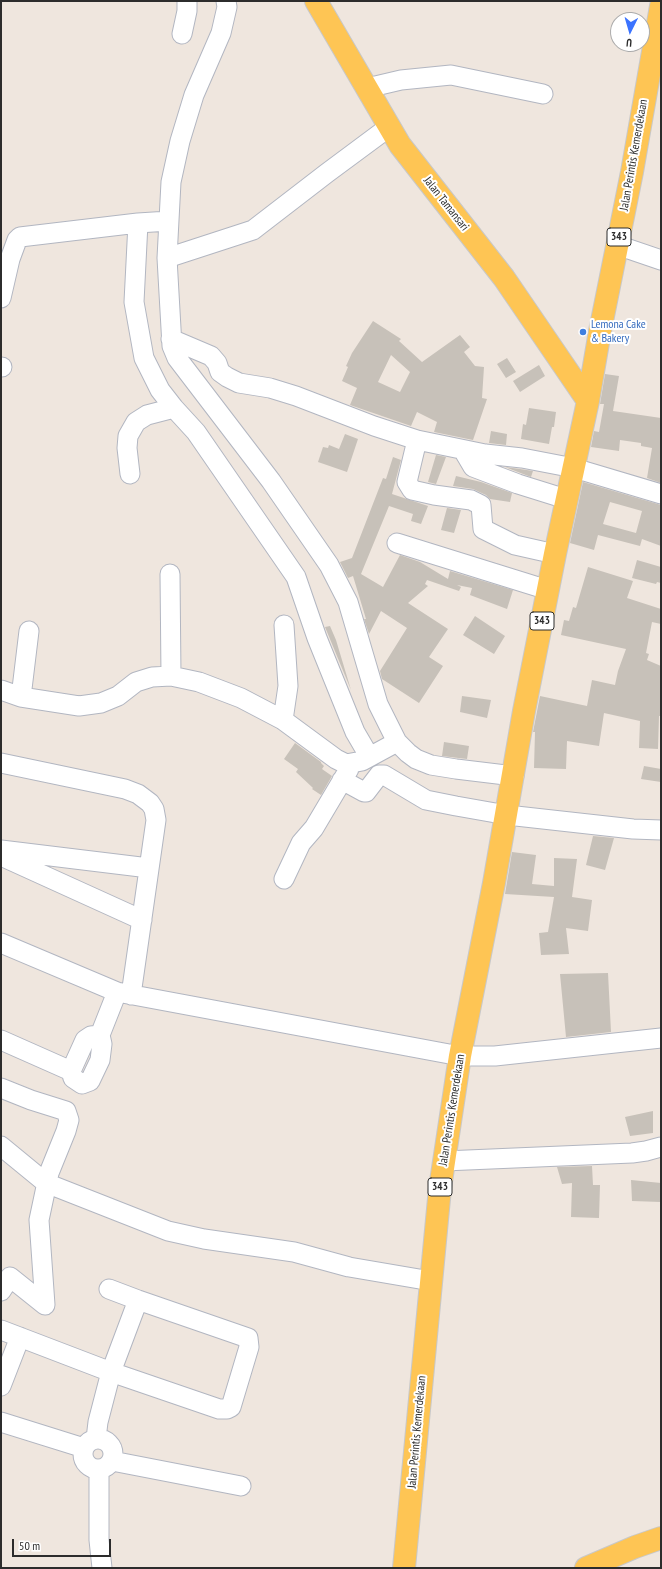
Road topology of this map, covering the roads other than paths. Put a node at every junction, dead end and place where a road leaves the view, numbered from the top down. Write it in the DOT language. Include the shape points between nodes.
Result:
graph roads {
  1 [pos="187,1"];
  2 [pos="226,1"];
  3 [pos="316,1"];
  4 [pos="661,6"];
  5 [pos="182,34"];
  6 [pos="367,88"];
  7 [pos="543,94"];
  8 [pos="390,127"];
  9 [pos="153,222"];
  10 [pos="618,245"];
  11 [pos="167,258"];
  12 [pos="661,260"];
  13 [pos="1,298"];
  14 [pos="171,339"];
  15 [pos="588,401"];
  16 [pos="174,408"];
  17 [pos="417,440"];
  18 [pos="463,450"];
  19 [pos="574,468"];
  20 [pos="130,474"];
  21 [pos="661,494"];
  22 [pos="566,499"];
  23 [pos="397,543"];
  24 [pos="555,554"];
  25 [pos="170,574"];
  26 [pos="548,590"];
  27 [pos="284,625"];
  28 [pos="29,631"];
  29 [pos="171,676"];
  30 [pos="1,690"];
  31 [pos="21,697"];
  32 [pos="283,720"];
  33 [pos="383,750"];
  34 [pos="1,763"];
  35 [pos="352,764"];
  36 [pos="513,777"];
  37 [pos="342,780"];
  38 [pos="507,812"];
  39 [pos="661,830"];
  40 [pos="1,850"];
  41 [pos="1,856"];
  42 [pos="149,868"];
  43 [pos="284,879"];
  44 [pos="142,920"];
  45 [pos="1,943"];
  46 [pos="124,993"];
  47 [pos="661,1038"];
  48 [pos="1,1040"];
  49 [pos="460,1056"];
  50 [pos="1,1088"];
  51 [pos="1,1146"];
  52 [pos="661,1146"];
  53 [pos="444,1161"];
  54 [pos="46,1183"];
  55 [pos="431,1281"];
  56 [pos="109,1289"];
  57 [pos="1,1291"];
  58 [pos="138,1300"];
  59 [pos="1,1330"];
  60 [pos="20,1337"];
  61 [pos="111,1372"];
  62 [pos="1,1386"];
  63 [pos="1,1422"];
  64 [pos="90,1443"];
  65 [pos="105,1465"];
  66 [pos="241,1486"];
  67 [pos="661,1538"];
  68 [pos="102,1568"];
  69 [pos="404,1568"];
  70 [pos="586,1568"];
  1 -- 5 [label="street"];
  2 -- 9 [label="street" via="222,33 194,95 171,182"];
  3 -- 6 [label="main road, Jalan Tamansari"];
  4 -- 10 [label="main road, Jalan Perintis Kemerdekaan / 343"];
  6 -- 7 [label="street" via="402,80 451,75"];
  6 -- 8 [label="main road, Jalan Tamansari"];
  8 -- 11 [label="street" via="253,230"];
  8 -- 15 [label="main road, Jalan Tamansari" via="400,145 504,278"];
  9 -- 11 [label="street"];
  9 -- 13 [label="street" via="20,237 10,259"];
  9 -- 16 [label="street" via="134,302 144,358 160,390"];
  10 -- 12 [label="street"];
  10 -- 15 [label="main road, Jalan Perintis Kemerdekaan / 343"];
  11 -- 14 [label="street"];
  14 -- 17 [label="street" via="211,356 220,372 239,383 270,388 296,396"];
  14 -- 33 [label="street" via="177,358 272,481 328,565 348,602 378,704"];
  15 -- 19 [label="main road, Jalan Perintis Kemerdekaan / 343"];
  16 -- 20 [label="street" via="147,415 136,422 128,436"];
  16 -- 33 [label="street" via="196,432 296,577 317,638 355,732"];
  17 -- 18 [label="street"];
  17 -- 24 [label="street" via="407,482 412,490 471,500 481,505 483,529 515,545"];
  18 -- 19 [label="street"];
  18 -- 22 [label="street" via="474,467"];
  19 -- 21 [label="street"];
  19 -- 22 [label="main road, 343"];
  22 -- 24 [label="main road, 343"];
  23 -- 26 [label="street"];
  24 -- 26 [label="main road, 343"];
  25 -- 29 [label="street"];
  26 -- 36 [label="main road, 343"];
  27 -- 32 [label="street" via="288,686"];
  28 -- 31 [label="street"];
  29 -- 31 [label="street" via="152,677 136,682 118,696 101,703 78,706"];
  29 -- 32 [label="street" via="199,682 241,698"];
  30 -- 31 [label="street"];
  32 -- 35 [label="street" via="336,759"];
  33 -- 35 [label="street"];
  33 -- 36 [label="street" via="412,756 431,765"];
  34 -- 42 [label="street" via="125,789 138,794 150,803 156,820"];
  35 -- 37 [label="street"];
  36 -- 38 [label="main road, Jalan Perintis Kemerdekaan / 343"];
  37 -- 38 [label="street" via="366,792 379,775 384,775 426,800"];
  37 -- 43 [label="street" via="314,828 301,843"];
  38 -- 39 [label="street" via="633,829"];
  38 -- 49 [label="main road, Jalan Perintis Kemerdekaan / 343"];
  40 -- 42 [label="street"];
  41 -- 44 [label="street"];
  42 -- 44 [label="street"];
  44 -- 46 [label="street"];
  45 -- 46 [label="street"];
  46 -- 48 [label="street" via="100,1035 100,1060 90,1081 82,1084 73,1078 71,1072"];
  46 -- 49 [label="street"];
  47 -- 49 [label="street" via="495,1056"];
  49 -- 53 [label="main road, Jalan Perintis Kemerdekaan / 343"];
  50 -- 54 [label="street" via="66,1111 69,1120 66,1131"];
  51 -- 54 [label="street"];
  52 -- 53 [label="street" via="632,1152"];
  53 -- 55 [label="main road, Jalan Perintis Kemerdekaan / 343"];
  54 -- 55 [label="street" via="168,1231 294,1252 349,1267"];
  54 -- 57 [label="street" via="39,1220 44,1305 10,1277"];
  55 -- 69 [label="main road, Jalan Perintis Kemerdekaan / 343"];
  56 -- 58 [label="street"];
  58 -- 61 [label="street"];
  58 -- 61 [label="street" via="248,1338 249,1347 231,1407 219,1409"];
  59 -- 60 [label="street"];
  60 -- 61 [label="street"];
  60 -- 62 [label="street"];
  61 -- 64 [label="street"];
  63 -- 64 [label="street"];
  64 -- 65 [label="street" via="106,1442 110,1446 112,1450"];
  64 -- 65 [label="street" via="83,1458 85,1463 89,1467"];
  65 -- 66 [label="street"];
  65 -- 68 [label="street" via="99,1540"];
  67 -- 70 [label="main road"];
}
